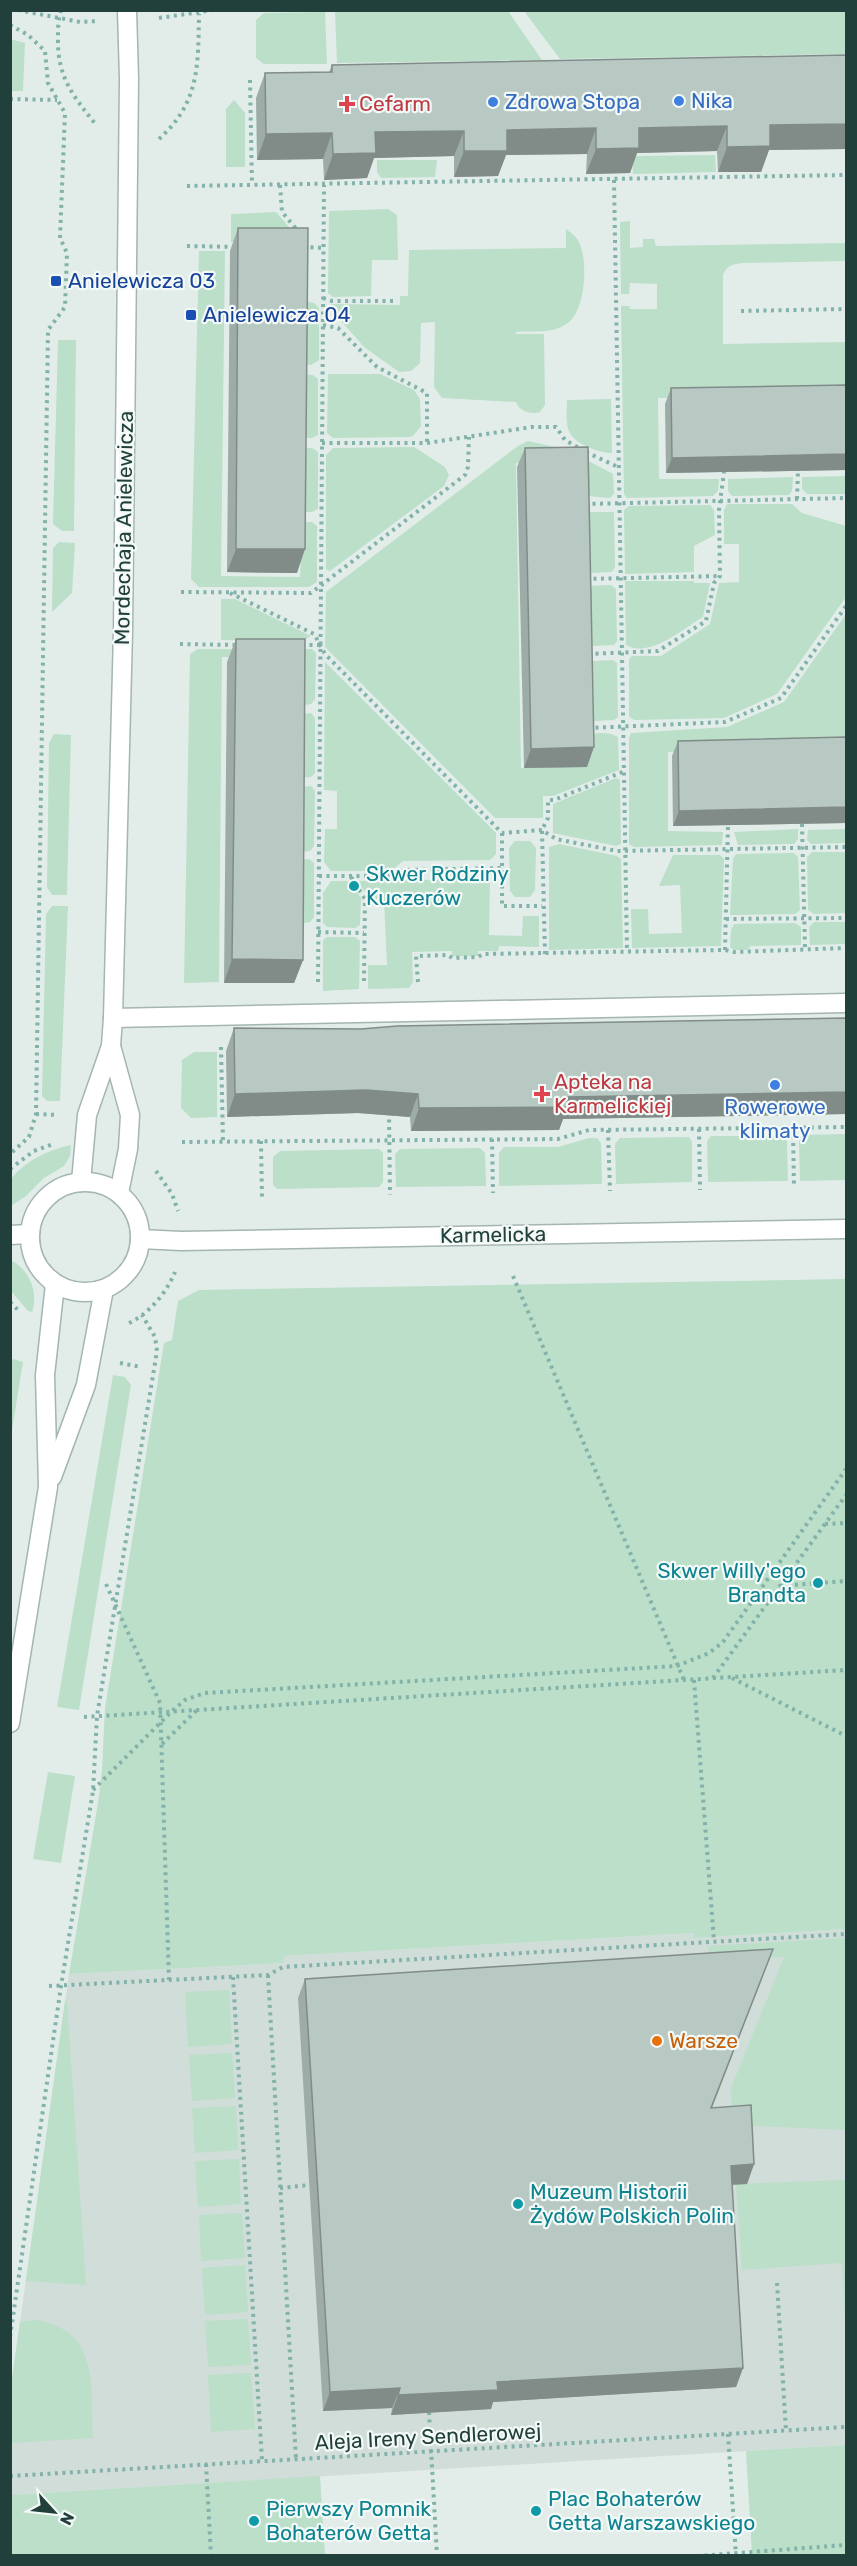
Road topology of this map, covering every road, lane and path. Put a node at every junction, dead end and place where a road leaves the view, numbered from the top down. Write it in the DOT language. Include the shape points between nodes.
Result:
graph roads {
  1 [pos="18,10"];
  2 [pos="61,10"];
  3 [pos="127,10"];
  4 [pos="213,10"];
  5 [pos="199,14"];
  6 [pos="58,18"];
  7 [pos="174,18"];
  8 [pos="80,22"];
  9 [pos="10,25"];
  10 [pos="250,80"];
  11 [pos="10,99"];
  12 [pos="58,100"];
  13 [pos="128,166"];
  14 [pos="846,175"];
  15 [pos="614,180"];
  16 [pos="252,185"];
  17 [pos="280,185"];
  18 [pos="324,185"];
  19 [pos="187,186"];
  20 [pos="187,246"];
  21 [pos="244,247"];
  22 [pos="301,247"];
  23 [pos="313,247"];
  24 [pos="324,248"];
  25 [pos="323,298"];
  26 [pos="393,301"];
  27 [pos="846,309"];
  28 [pos="741,311"];
  29 [pos="323,325"];
  30 [pos="469,437"];
  31 [pos="427,442"];
  32 [pos="322,443"];
  33 [pos="618,467"];
  34 [pos="798,471"];
  35 [pos="724,472"];
  36 [pos="846,498"];
  37 [pos="797,499"];
  38 [pos="721,500"];
  39 [pos="619,502"];
  40 [pos="581,504"];
  41 [pos="720,576"];
  42 [pos="621,578"];
  43 [pos="583,579"];
  44 [pos="321,587"];
  45 [pos="181,592"];
  46 [pos="230,593"];
  47 [pos="846,606"];
  48 [pos="180,644"];
  49 [pos="243,645"];
  50 [pos="298,645"];
  51 [pos="320,645"];
  52 [pos="622,653"];
  53 [pos="585,654"];
  54 [pos="624,727"];
  55 [pos="586,728"];
  56 [pos="625,771"];
  57 [pos="802,824"];
  58 [pos="728,825"];
  59 [pos="542,830"];
  60 [pos="502,833"];
  61 [pos="803,848"];
  62 [pos="846,848"];
  63 [pos="729,850"];
  64 [pos="626,852"];
  65 [pos="502,868"];
  66 [pos="319,876"];
  67 [pos="350,876"];
  68 [pos="542,906"];
  69 [pos="804,918"];
  70 [pos="846,918"];
  71 [pos="726,920"];
  72 [pos="318,932"];
  73 [pos="364,933"];
  74 [pos="805,948"];
  75 [pos="846,948"];
  76 [pos="725,950"];
  77 [pos="627,952"];
  78 [pos="544,954"];
  79 [pos="846,1003"];
  80 [pos="420,1011"];
  81 [pos="363,1013"];
  82 [pos="318,1014"];
  83 [pos="113,1018"];
  84 [pos="221,1044"];
  85 [pos="111,1046"];
  86 [pos="389,1107"];
  87 [pos="36,1114"];
  88 [pos="64,1115"];
  89 [pos="846,1127"];
  90 [pos="793,1128"];
  91 [pos="699,1129"];
  92 [pos="608,1130"];
  93 [pos="492,1139"];
  94 [pos="389,1140"];
  95 [pos="261,1141"];
  96 [pos="58,1142"];
  97 [pos="182,1142"];
  98 [pos="223,1142"];
  99 [pos="10,1154"];
  100 [pos="153,1168"];
  101 [pos="10,1169"];
  102 [pos="81,1182"];
  103 [pos="794,1188"];
  104 [pos="700,1190"];
  105 [pos="610,1191"];
  106 [pos="119,1193"];
  107 [pos="493,1193"];
  108 [pos="390,1195"];
  109 [pos="262,1198"];
  110 [pos="175,1201"];
  111 [pos="846,1228"];
  112 [pos="10,1234"];
  113 [pos="30,1234"];
  114 [pos="140,1239"];
  115 [pos="513,1276"];
  116 [pos="172,1280"];
  117 [pos="55,1284"];
  118 [pos="104,1289"];
  119 [pos="142,1315"];
  120 [pos="126,1325"];
  121 [pos="110,1362"];
  122 [pos="141,1367"];
  123 [pos="846,1469"];
  124 [pos="48,1487"];
  125 [pos="846,1495"];
  126 [pos="846,1523"];
  127 [pos="825,1524"];
  128 [pos="846,1581"];
  129 [pos="106,1584"];
  130 [pos="780,1586"];
  131 [pos="115,1605"];
  132 [pos="677,1666"];
  133 [pos="846,1670"];
  134 [pos="732,1677"];
  135 [pos="713,1678"];
  136 [pos="684,1680"];
  137 [pos="694,1680"];
  138 [pos="196,1710"];
  139 [pos="160,1712"];
  140 [pos="172,1712"];
  141 [pos="97,1716"];
  142 [pos="84,1717"];
  143 [pos="10,1723"];
  144 [pos="161,1724"];
  145 [pos="846,1736"];
  146 [pos="161,1745"];
  147 [pos="93,1791"];
  148 [pos="846,1934"];
  149 [pos="714,1941"];
  150 [pos="268,1975"];
  151 [pos="233,1977"];
  152 [pos="169,1980"];
  153 [pos="49,1986"];
  154 [pos="62,1986"];
  155 [pos="309,2185"];
  156 [pos="280,2188"];
  157 [pos="777,2283"];
  158 [pos="10,2337"];
  159 [pos="429,2412"];
  160 [pos="846,2427"];
  161 [pos="786,2431"];
  162 [pos="728,2434"];
  163 [pos="431,2451"];
  164 [pos="296,2459"];
  165 [pos="262,2461"];
  166 [pos="206,2464"];
  167 [pos="10,2476"];
  168 [pos="846,2545"];
  169 [pos="736,2554"];
  170 [pos="211,2556"];
  171 [pos="437,2556"];
  172 [pos="697,2556"];
  1 -- 6 [label="path"];
  2 -- 6 [label="path"];
  3 -- 13 [label="street, Mordechaja Anielewicza"];
  4 -- 5 [label="path"];
  5 -- 7 [label="path"];
  5 -- 13 [label="path" via="197,79 191,94 174,126"];
  6 -- 8 [label="path"];
  6 -- 13 [label="path" via="60,69 66,83"];
  9 -- 12 [label="path" via="45,51 48,83"];
  10 -- 16 [label="path"];
  11 -- 12 [label="path"];
  12 -- 87 [label="path" via="65,113 60,238 67,254 66,307 48,330"];
  13 -- 83 [label="street, Mordechaja Anielewicza" via="123,632"];
  14 -- 15 [label="path"];
  15 -- 18 [label="path"];
  15 -- 33 [label="path"];
  16 -- 17 [label="path"];
  16 -- 19 [label="path"];
  17 -- 18 [label="path"];
  17 -- 23 [label="path" via="282,212"];
  18 -- 24 [label="path"];
  20 -- 21 [label="path"];
  22 -- 23 [label="path"];
  23 -- 24 [label="path"];
  24 -- 25 [label="path"];
  25 -- 26 [label="path"];
  25 -- 29 [label="path"];
  27 -- 28 [label="path"];
  29 -- 31 [label="path" via="338,328 377,367 427,393"];
  29 -- 32 [label="path"];
  30 -- 31 [label="path"];
  30 -- 33 [label="path" via="556,427 572,445"];
  30 -- 44 [label="path" via="465,475"];
  31 -- 32 [label="path"];
  32 -- 44 [label="path"];
  33 -- 39 [label="path"];
  34 -- 37 [label="path"];
  35 -- 38 [label="path"];
  36 -- 37 [label="path"];
  37 -- 38 [label="path"];
  38 -- 39 [label="path"];
  38 -- 41 [label="path"];
  39 -- 40 [label="path"];
  39 -- 42 [label="path"];
  41 -- 42 [label="path"];
  41 -- 52 [label="path" via="714,583 706,621 658,651"];
  42 -- 43 [label="path"];
  42 -- 52 [label="path"];
  44 -- 46 [label="path" via="311,593"];
  44 -- 51 [label="path"];
  45 -- 46 [label="path"];
  46 -- 51 [label="path" via="314,633"];
  47 -- 54 [label="path" via="781,698 725,722"];
  48 -- 49 [label="path"];
  50 -- 51 [label="path"];
  51 -- 60 [label="path" via="324,654"];
  51 -- 66 [label="path"];
  52 -- 53 [label="path"];
  52 -- 54 [label="path"];
  54 -- 55 [label="path"];
  54 -- 56 [label="path"];
  56 -- 59 [label="path" via="548,800 548,818"];
  56 -- 64 [label="path"];
  57 -- 61 [label="path"];
  58 -- 63 [label="path"];
  59 -- 60 [label="path"];
  59 -- 64 [label="path" via="556,839"];
  59 -- 68 [label="path"];
  60 -- 65 [label="path"];
  61 -- 62 [label="path"];
  61 -- 63 [label="path"];
  61 -- 69 [label="path"];
  63 -- 64 [label="path"];
  63 -- 71 [label="path"];
  64 -- 77 [label="path"];
  65 -- 67 [label="path" via="404,870 392,876"];
  65 -- 68 [label="path" via="502,906"];
  66 -- 67 [label="path"];
  66 -- 72 [label="path"];
  67 -- 73 [label="path" via="365,899"];
  68 -- 78 [label="path"];
  69 -- 70 [label="path"];
  69 -- 71 [label="path"];
  69 -- 74 [label="path"];
  71 -- 76 [label="path"];
  72 -- 73 [label="path"];
  72 -- 82 [label="path"];
  73 -- 81 [label="path"];
  74 -- 75 [label="path"];
  74 -- 76 [label="path"];
  76 -- 77 [label="path"];
  77 -- 78 [label="path"];
  78 -- 80 [label="path" via="416,956"];
  79 -- 80 [label="street"];
  80 -- 81 [label="street"];
  81 -- 82 [label="street"];
  82 -- 83 [label="street"];
  83 -- 85 [label="street, Mordechaja Anielewicza"];
  84 -- 98 [label="path"];
  85 -- 102 [label="street, Mordechaja Anielewicza" via="87,1115"];
  85 -- 106 [label="street, Mordechaja Anielewicza" via="130,1115"];
  86 -- 94 [label="path"];
  87 -- 88 [label="path"];
  87 -- 99 [label="path" via="29,1137"];
  89 -- 90 [label="path"];
  90 -- 91 [label="path"];
  90 -- 103 [label="path"];
  91 -- 92 [label="path"];
  91 -- 104 [label="path"];
  92 -- 93 [label="path" via="589,1130 558,1139"];
  92 -- 105 [label="path"];
  93 -- 94 [label="path"];
  93 -- 107 [label="path"];
  94 -- 95 [label="path"];
  94 -- 108 [label="path"];
  95 -- 98 [label="path"];
  95 -- 109 [label="path"];
  96 -- 101 [label="path" via="34,1151"];
  97 -- 98 [label="path"];
  100 -- 110 [label="path"];
  102 -- 106 [label="street" via="97,1183"];
  102 -- 113 [label="street" via="47,1197 39,1207"];
  106 -- 114 [label="street" via="136,1217"];
  111 -- 114 [label="street, Karmelicka"];
  112 -- 113 [label="street"];
  113 -- 117 [label="street" via="34,1258"];
  114 -- 118 [label="street" via="131,1268"];
  115 -- 132 [label="path"];
  116 -- 119 [label="path"];
  117 -- 118 [label="street" via="73,1292"];
  117 -- 124 [label="street" via="45,1375"];
  118 -- 124 [label="street" via="86,1386"];
  119 -- 120 [label="path"];
  119 -- 131 [label="path" via="155,1337 157,1350"];
  121 -- 122 [label="path"];
  123 -- 132 [label="path" via="723,1642 709,1653"];
  124 -- 143 [label="street"];
  125 -- 127 [label="path"];
  126 -- 127 [label="path"];
  127 -- 130 [label="path"];
  128 -- 130 [label="path"];
  129 -- 131 [label="path"];
  130 -- 135 [label="path"];
  131 -- 139 [label="path" via="160,1703"];
  131 -- 141 [label="path"];
  132 -- 136 [label="path"];
  132 -- 140 [label="path" via="205,1693 185,1700"];
  133 -- 134 [label="path"];
  134 -- 135 [label="path"];
  134 -- 145 [label="path"];
  135 -- 137 [label="path"];
  136 -- 137 [label="path"];
  136 -- 138 [label="path"];
  137 -- 149 [label="path"];
  138 -- 140 [label="path"];
  138 -- 146 [label="path"];
  139 -- 140 [label="path"];
  139 -- 141 [label="path"];
  139 -- 144 [label="path"];
  140 -- 144 [label="path"];
  141 -- 142 [label="path"];
  141 -- 147 [label="path"];
  144 -- 146 [label="path"];
  144 -- 147 [label="path"];
  146 -- 152 [label="path"];
  147 -- 154 [label="path"];
  148 -- 149 [label="path"];
  149 -- 150 [label="path" via="283,1967"];
  150 -- 151 [label="path"];
  150 -- 156 [label="path"];
  151 -- 152 [label="path"];
  151 -- 165 [label="path"];
  152 -- 154 [label="path"];
  153 -- 154 [label="path"];
  154 -- 158 [label="path"];
  155 -- 156 [label="path"];
  156 -- 164 [label="path"];
  157 -- 161 [label="path"];
  159 -- 163 [label="path"];
  160 -- 161 [label="path, Aleja Ireny Sendlerowej"];
  161 -- 162 [label="path, Aleja Ireny Sendlerowej"];
  162 -- 163 [label="path, Aleja Ireny Sendlerowej"];
  162 -- 169 [label="path"];
  163 -- 164 [label="path, Aleja Ireny Sendlerowej"];
  163 -- 171 [label="path"];
  164 -- 165 [label="path, Aleja Ireny Sendlerowej"];
  165 -- 166 [label="path, Aleja Ireny Sendlerowej"];
  166 -- 167 [label="path, Aleja Ireny Sendlerowej"];
  166 -- 170 [label="path"];
  168 -- 169 [label="path"];
  169 -- 172 [label="path"];
}
